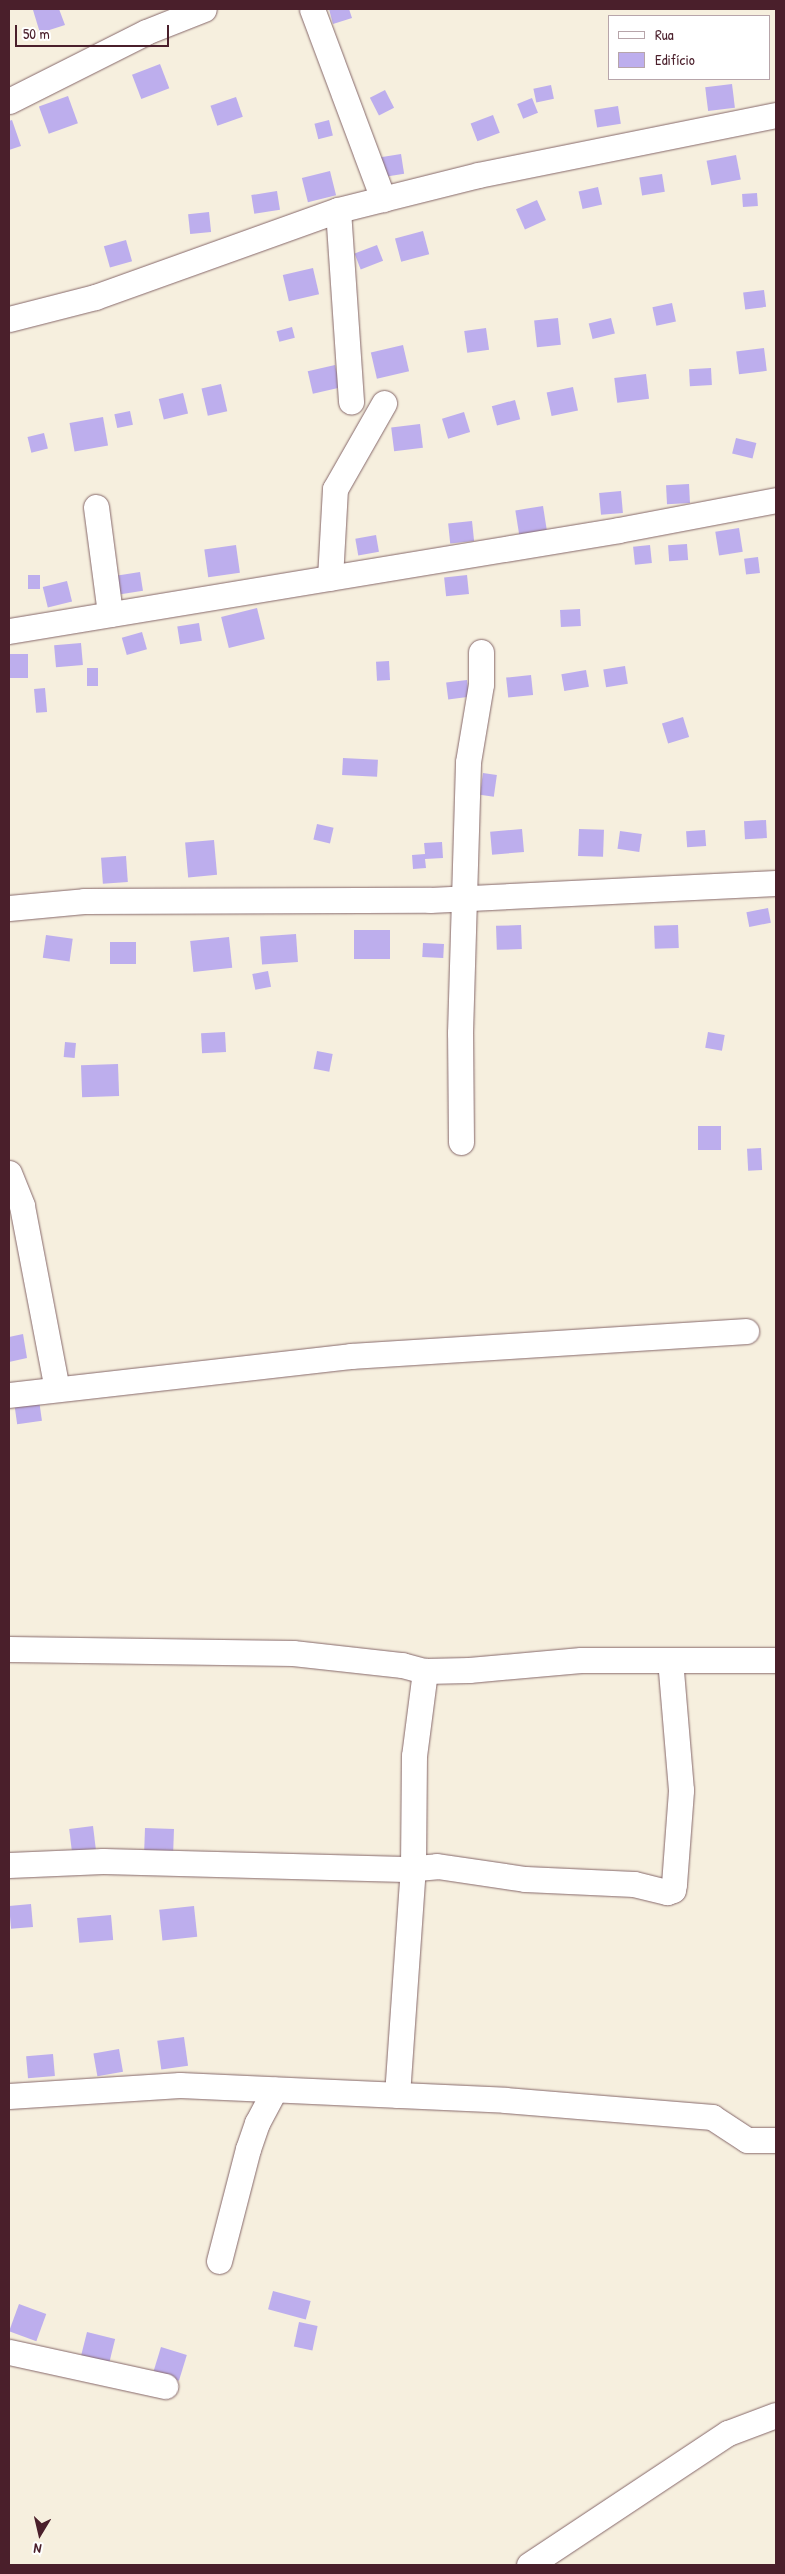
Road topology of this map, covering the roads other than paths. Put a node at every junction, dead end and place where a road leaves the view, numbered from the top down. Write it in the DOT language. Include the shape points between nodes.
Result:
graph roads {
  1 [pos="204,9"];
  2 [pos="312,9"];
  3 [pos="9,101"];
  4 [pos="776,115"];
  5 [pos="383,198"];
  6 [pos="338,210"];
  7 [pos="9,319"];
  8 [pos="351,402"];
  9 [pos="384,403"];
  10 [pos="776,500"];
  11 [pos="96,506"];
  12 [pos="330,578"];
  13 [pos="110,614"];
  14 [pos="9,631"];
  15 [pos="481,652"];
  16 [pos="776,883"];
  17 [pos="463,899"];
  18 [pos="9,908"];
  19 [pos="461,1142"];
  20 [pos="9,1172"];
  21 [pos="746,1331"];
  22 [pos="57,1389"];
  23 [pos="9,1395"];
  24 [pos="9,1649"];
  25 [pos="670,1660"];
  26 [pos="776,1660"];
  27 [pos="425,1672"];
  28 [pos="9,1865"];
  29 [pos="413,1868"];
  30 [pos="275,2089"];
  31 [pos="397,2095"];
  32 [pos="9,2096"];
  33 [pos="776,2140"];
  34 [pos="219,2260"];
  35 [pos="9,2352"];
  36 [pos="165,2386"];
  37 [pos="776,2415"];
  38 [pos="529,2565"];
  1 -- 3 [label="street" via="146,32"];
  2 -- 5 [label="street"];
  4 -- 5 [label="street" via="478,175"];
  5 -- 6 [label="street"];
  6 -- 7 [label="street" via="94,297"];
  6 -- 8 [label="street"];
  9 -- 12 [label="street" via="335,489"];
  10 -- 12 [label="street" via="619,530"];
  11 -- 13 [label="street"];
  12 -- 13 [label="street"];
  13 -- 14 [label="street"];
  15 -- 17 [label="street" via="481,684 468,762"];
  16 -- 17 [label="street"];
  17 -- 18 [label="street" via="84,901"];
  17 -- 19 [label="street"];
  20 -- 22 [label="street" via="22,1206"];
  21 -- 22 [label="street" via="351,1356"];
  22 -- 23 [label="street"];
  24 -- 27 [label="street" via="293,1653 402,1665"];
  25 -- 26 [label="street"];
  25 -- 27 [label="street" via="581,1660"];
  25 -- 29 [label="street" via="681,1790 673,1890 667,1892 634,1884 525,1879 437,1866"];
  27 -- 29 [label="street" via="414,1756"];
  28 -- 29 [label="street" via="103,1860"];
  29 -- 31 [label="street"];
  30 -- 31 [label="street"];
  30 -- 32 [label="street" via="180,2085"];
  30 -- 34 [label="street" via="248,2149"];
  31 -- 33 [label="street" via="505,2100 712,2117 747,2140"];
  35 -- 36 [label="street"];
  37 -- 38 [label="street" via="728,2433"];
}
